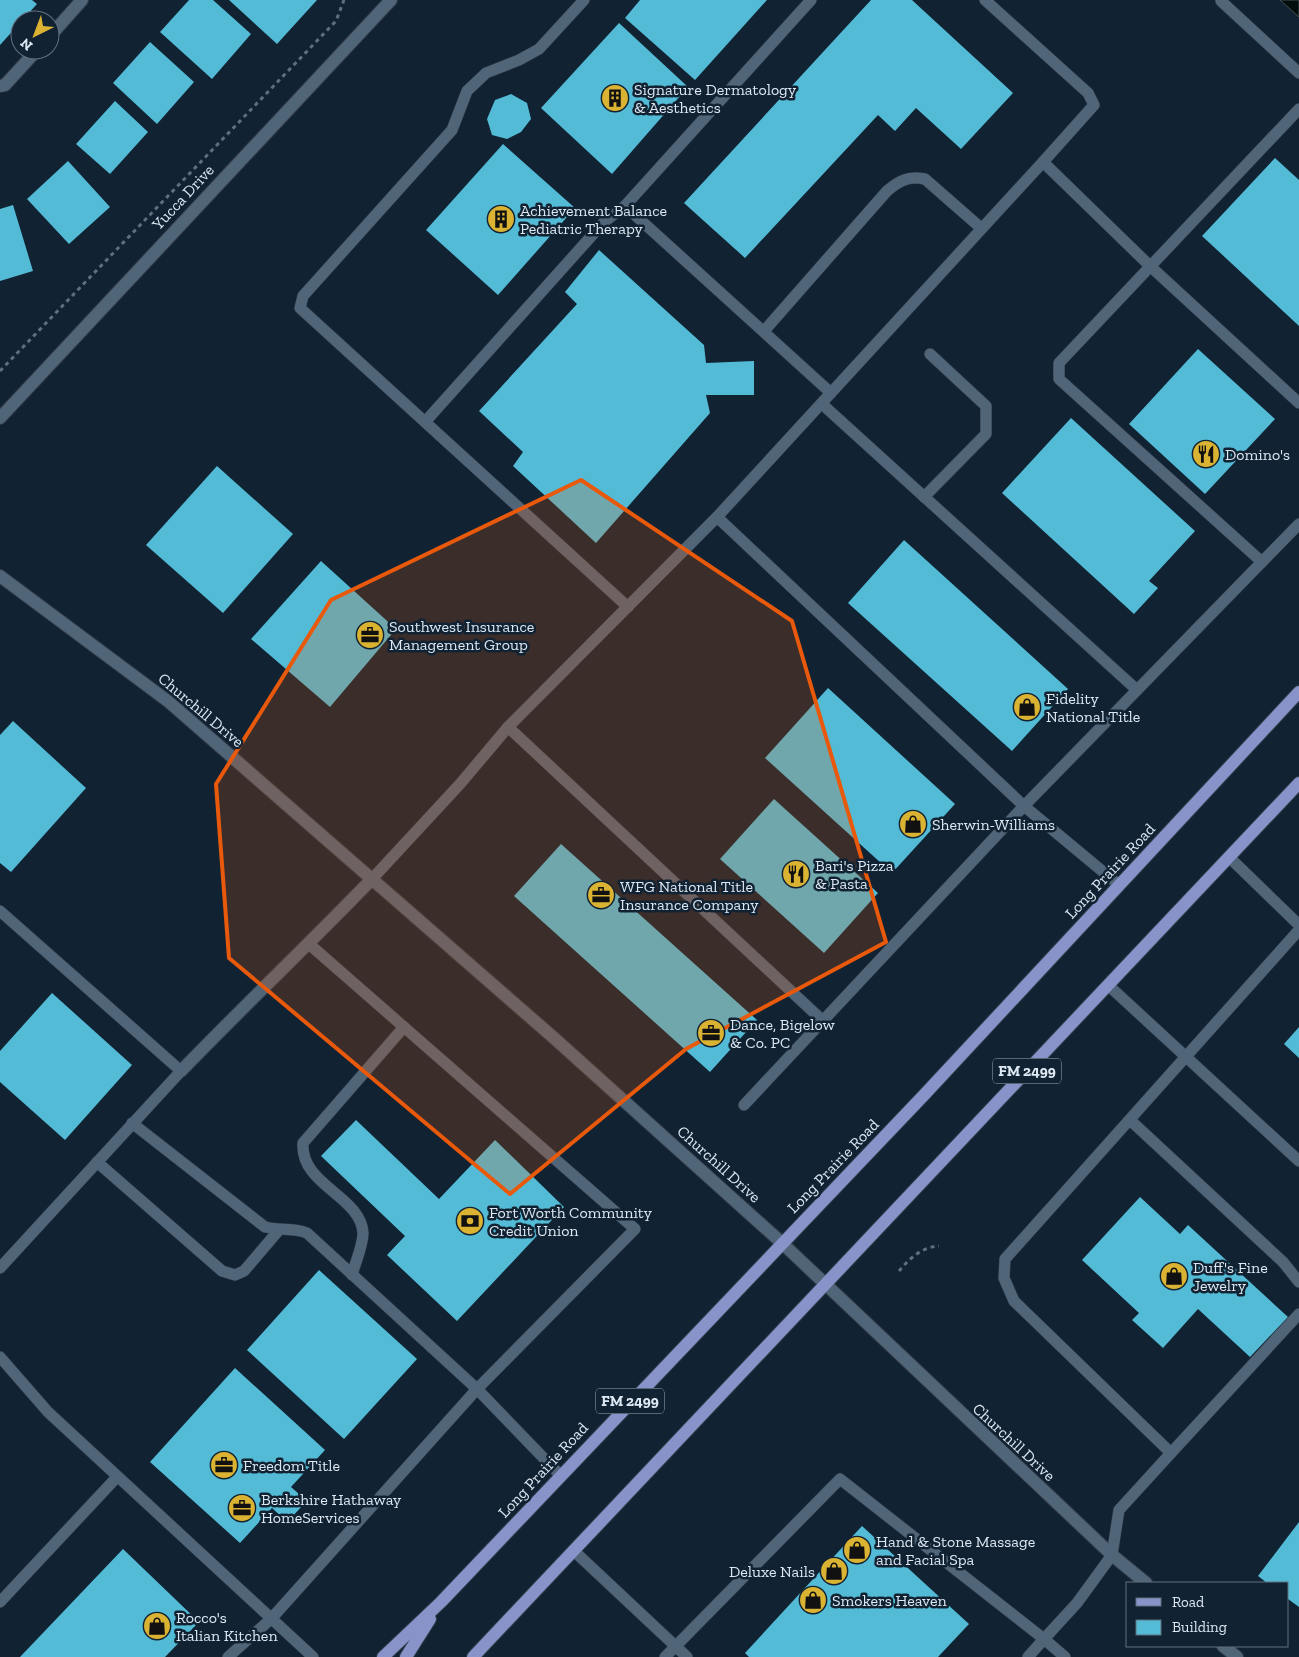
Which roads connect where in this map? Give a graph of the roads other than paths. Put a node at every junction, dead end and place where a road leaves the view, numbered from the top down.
1 (82, 0) edge
2 (584, 0) edge
3 (811, 0) edge
4 (985, 0) edge
5 (1221, 1) dead end
6 (385, 2) edge
7 (60, 25) edge
8 (28, 60) edge
9 (1299, 73) edge
10 (0, 86) edge
11 (1299, 109) edge
12 (1043, 162) junction
13 (624, 207) junction
14 (981, 228) junction
15 (1150, 266) junction
16 (764, 332) junction
17 (930, 354) dead end
18 (831, 393) junction
19 (1299, 403) edge
20 (822, 404) junction
21 (0, 418) edge
22 (425, 422) junction
23 (924, 497) junction
24 (717, 517) junction
25 (1299, 524) edge
26 (1262, 562) junction
27 (0, 576) edge
28 (628, 607) junction
29 (1137, 690) junction
30 (1299, 692) edge
31 (508, 727) junction
32 (1299, 783) edge
33 (1024, 806) junction
34 (1230, 858) junction
35 (372, 879) junction
36 (1119, 885) junction
37 (0, 911) edge
38 (1299, 925) edge
39 (1299, 930) edge
40 (309, 944) junction
41 (1108, 986) junction
42 (823, 1021) junction
43 (404, 1027) junction
44 (1186, 1058) junction
45 (181, 1071) junction
46 (744, 1105) dead end
47 (1130, 1120) junction
48 (132, 1123) junction
49 (1299, 1161) edge
50 (96, 1162) junction
51 (279, 1230) junction
52 (782, 1243) junction
53 (0, 1268) edge
54 (352, 1275) junction
55 (1299, 1282) edge
56 (826, 1286) junction
57 (1299, 1314) edge
58 (0, 1357) edge
59 (476, 1389) junction
60 (1171, 1453) junction
61 (560, 1475) junction
62 (117, 1478) junction
63 (574, 1551) junction
64 (1112, 1555) junction
65 (1145, 1582) edge
66 (0, 1602) edge
67 (441, 1602) junction
68 (272, 1619) junction
69 (1044, 1640) junction
70 (676, 1646) junction
71 (1224, 1647) edge
72 (228, 1657) edge
73 (313, 1657) edge
74 (383, 1657) edge
75 (406, 1657) edge
76 (473, 1657) edge
77 (666, 1657) edge
78 (687, 1657) edge
79 (1028, 1657) edge
80 (1065, 1657) edge
81 (1237, 1657) edge

1 - 7 street
2 - 22 lane
3 - 13 lane
4 - 12 lane
5 - 9 lane
6 - 21 street, Yucca Drive
8 - 10 street
11 - 15 lane
12 - 14 lane
12 - 15 lane
13 - 16 lane
13 - 22 lane
14 - 16 lane
14 - 18 lane
15 - 19 lane
15 - 26 lane
16 - 18 lane
17 - 23 lane
18 - 20 lane
20 - 23 lane
20 - 24 lane
22 - 28 lane
23 - 29 lane
24 - 28 lane
24 - 33 lane
25 - 26 lane
26 - 29 lane
27 - 35 street, Churchill Drive
28 - 31 lane
29 - 33 lane
30 - 36 main road, Long Prairie Road / FM 2499
31 - 35 lane
31 - 42 lane
32 - 34 main road, FM 2499
33 - 36 lane
33 - 42 lane
34 - 38 lane
34 - 41 main road, FM 2499
35 - 40 street
35 - 52 street, Churchill Drive
36 - 52 main road, Long Prairie Road / FM 2499
37 - 45 lane
39 - 44 lane
40 - 43 lane
40 - 45 street
41 - 44 lane
41 - 56 main road, FM 2499
42 - 46 lane
43 - 54 lane
43 - 59 lane
44 - 47 lane
44 - 49 lane
45 - 48 lane
47 - 55 lane
47 - 60 lane
48 - 50 lane
48 - 51 lane
50 - 51 lane
50 - 53 lane
51 - 54 lane
52 - 56 street, Churchill Drive
52 - 61 main road, Long Prairie Road / FM 2499
54 - 59 lane
56 - 63 main road, FM 2499
56 - 64 street, Churchill Drive
57 - 60 lane
58 - 62 lane
59 - 61 lane
59 - 68 lane
60 - 64 lane
61 - 67 main road, Long Prairie Road / FM 2499
62 - 66 lane
62 - 68 lane
63 - 70 lane
63 - 76 main road, FM 2499
64 - 65 street, Churchill Drive
64 - 69 lane
67 - 74 main road, Long Prairie Road / FM 2499
67 - 75 main road
68 - 72 lane
68 - 73 lane
69 - 70 lane
69 - 79 lane
69 - 80 lane
70 - 77 lane
70 - 78 lane
71 - 81 street

